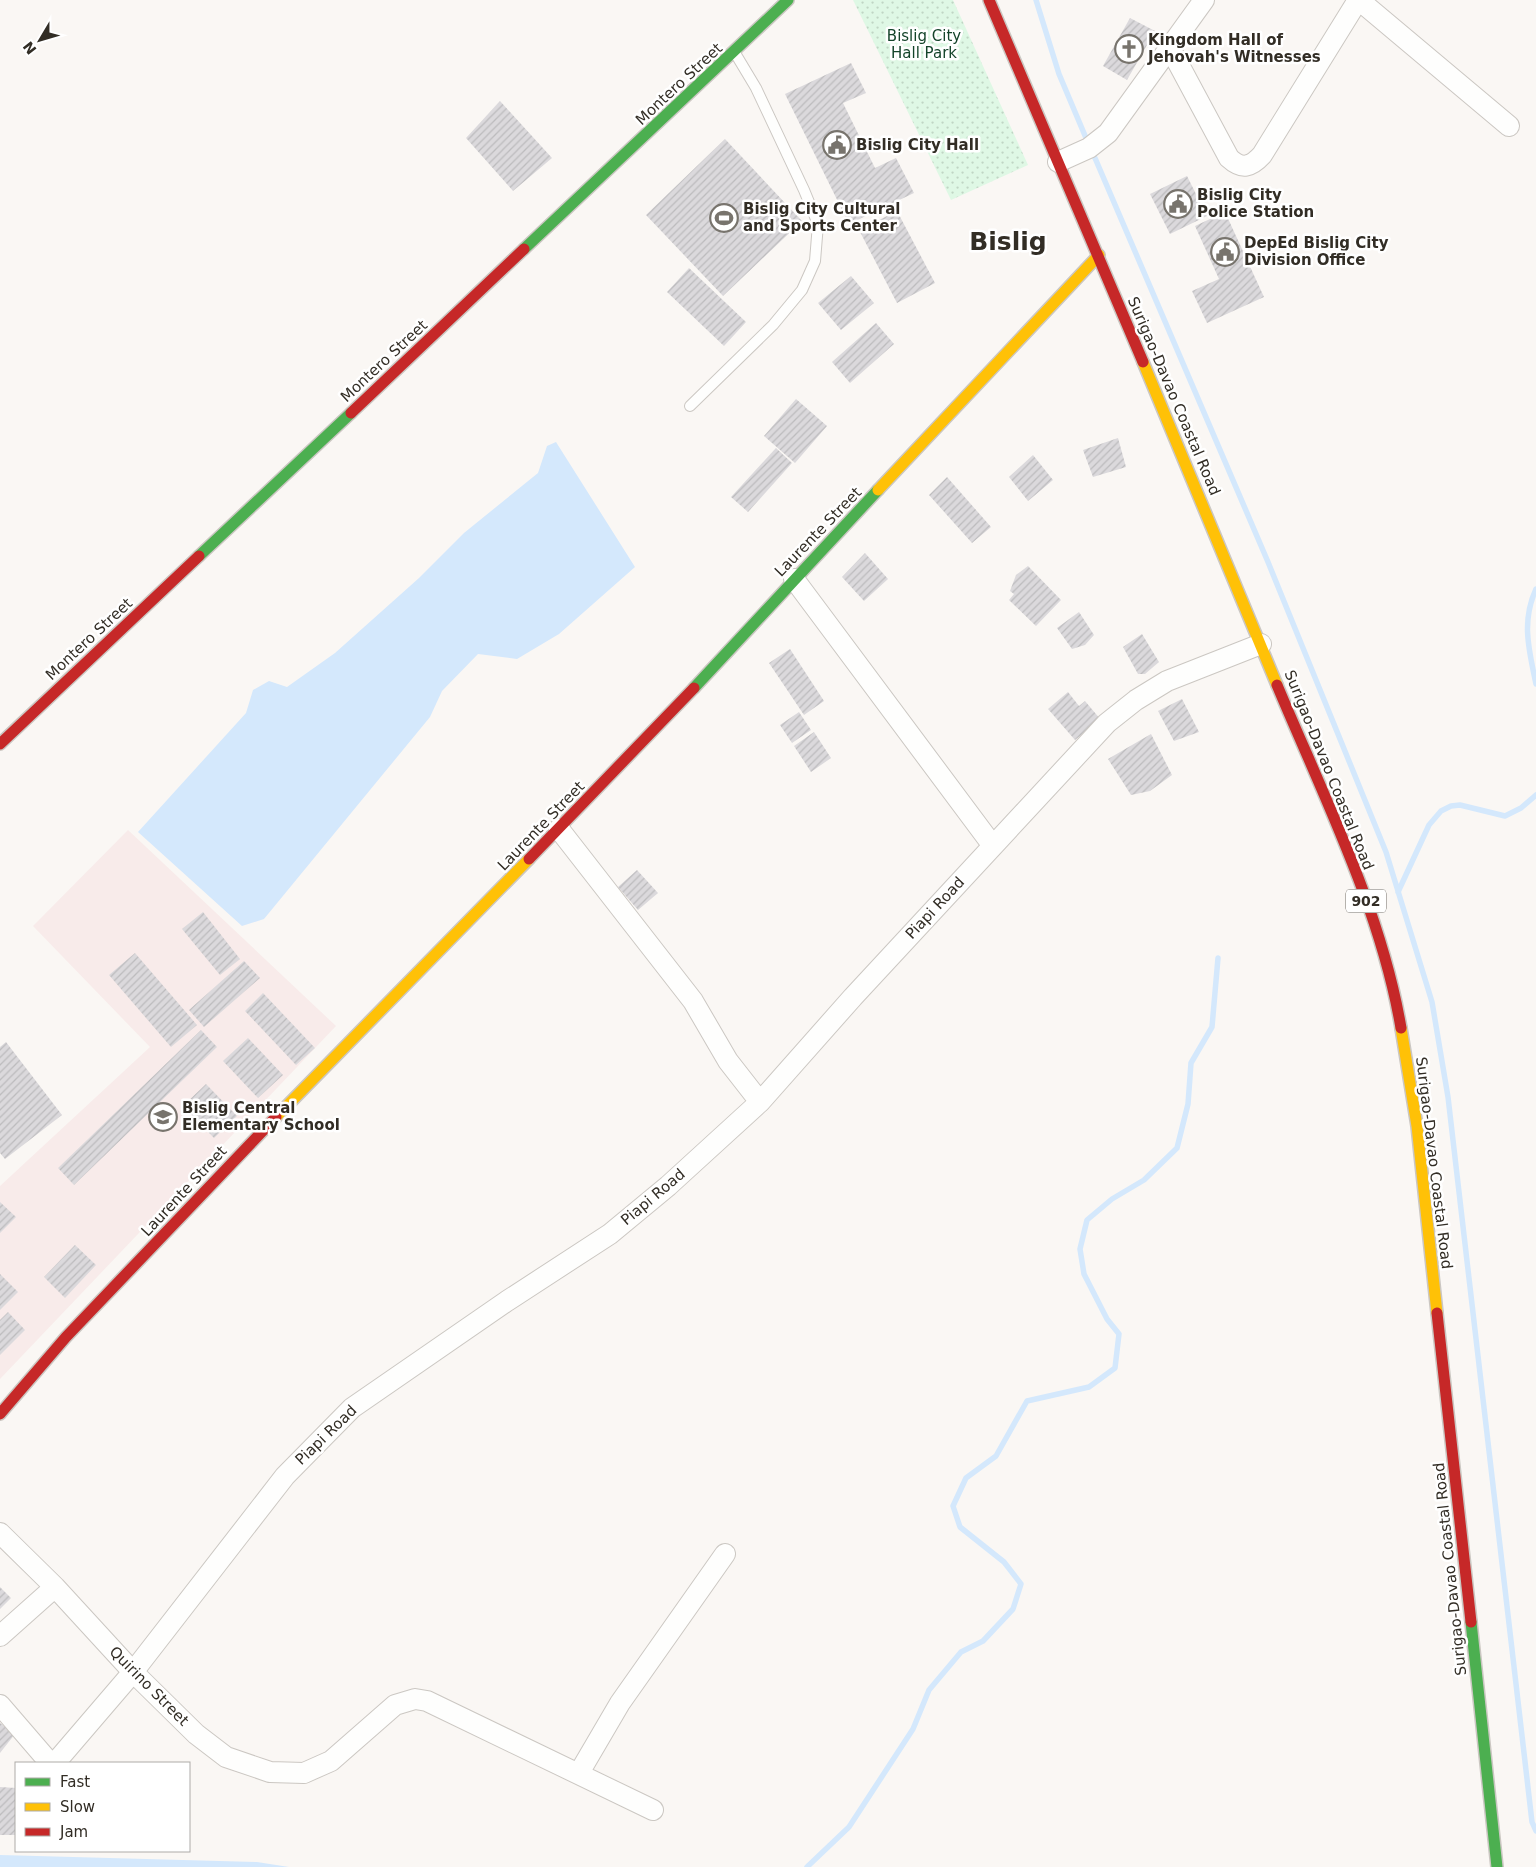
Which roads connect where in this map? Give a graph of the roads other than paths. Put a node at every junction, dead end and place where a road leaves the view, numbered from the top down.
1 (788, 0) edge
2 (989, 0) edge
3 (1204, 0) edge
4 (1358, 0) edge
5 (1170, 48) junction
6 (735, 52) junction
7 (1509, 126) dead end
8 (1058, 162) junction
9 (1099, 255) junction
10 (690, 406) dead end
11 (794, 579) junction
12 (1261, 644) junction
13 (0, 744) edge
14 (559, 829) junction
15 (993, 846) junction
16 (760, 1102) junction
17 (0, 1414) edge
18 (0, 1532) edge
19 (725, 1554) dead end
20 (55, 1587) junction
21 (0, 1636) edge
22 (133, 1672) junction
23 (0, 1706) edge
24 (49, 1762) edge
25 (56, 1762) edge
26 (579, 1773) junction
27 (652, 1810) dead end
28 (1497, 1867) edge

1 - 6 main road, Montero Street
2 - 8 main road, Surigao-Davao Coastal Road / 902
3 - 5 street
4 - 5 street
4 - 7 street
5 - 8 street
6 - 10 lane
6 - 13 main road, Montero Street
8 - 9 main road, Surigao-Davao Coastal Road / 902
9 - 11 main road, Laurente Street
9 - 12 main road, Surigao-Davao Coastal Road / 902
11 - 14 main road, Laurente Street
11 - 15 street
12 - 15 street, Piapi Road
12 - 28 main road, Surigao-Davao Coastal Road / 902
14 - 16 street
14 - 17 main road, Laurente Street
15 - 16 street, Piapi Road
16 - 22 street, Piapi Road
18 - 20 street, Quirino Street
19 - 26 street
20 - 21 street
20 - 22 street, Quirino Street
22 - 25 street, Piapi Road
22 - 26 street, Quirino Street
23 - 24 street
26 - 27 street, Quirino Street

